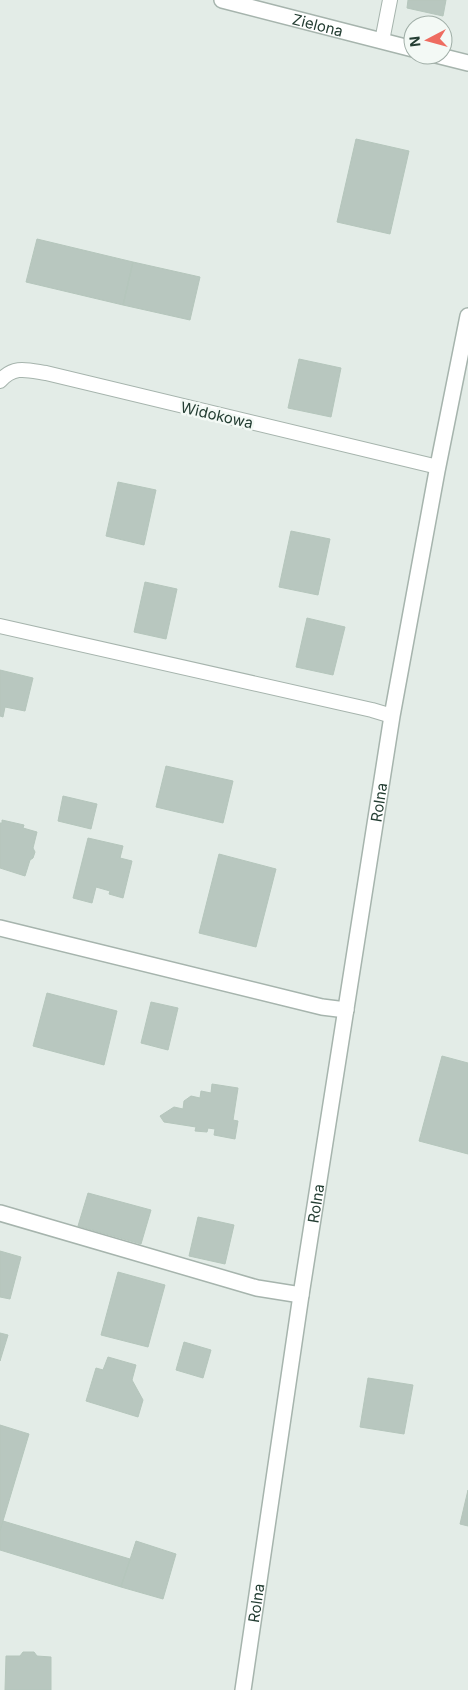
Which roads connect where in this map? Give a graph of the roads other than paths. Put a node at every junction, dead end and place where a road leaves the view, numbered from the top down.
1 (222, 0) edge
2 (390, 0) edge
3 (382, 41) junction
4 (403, 46) edge
5 (453, 59) edge
6 (468, 63) edge
7 (468, 316) edge
8 (0, 381) edge
9 (438, 468) junction
10 (0, 626) edge
11 (392, 716) junction
12 (0, 928) edge
13 (346, 1010) junction
14 (0, 1213) edge
15 (301, 1294) junction
16 (243, 1690) edge

1 - 3 street, Zielona
2 - 3 lane
3 - 4 street, Zielona
5 - 6 street
7 - 9 street, Rolna
8 - 9 lane, Widokowa
9 - 11 street, Rolna
10 - 11 lane
11 - 13 street, Rolna
12 - 13 street
13 - 15 street, Rolna
14 - 15 street
15 - 16 street, Rolna

